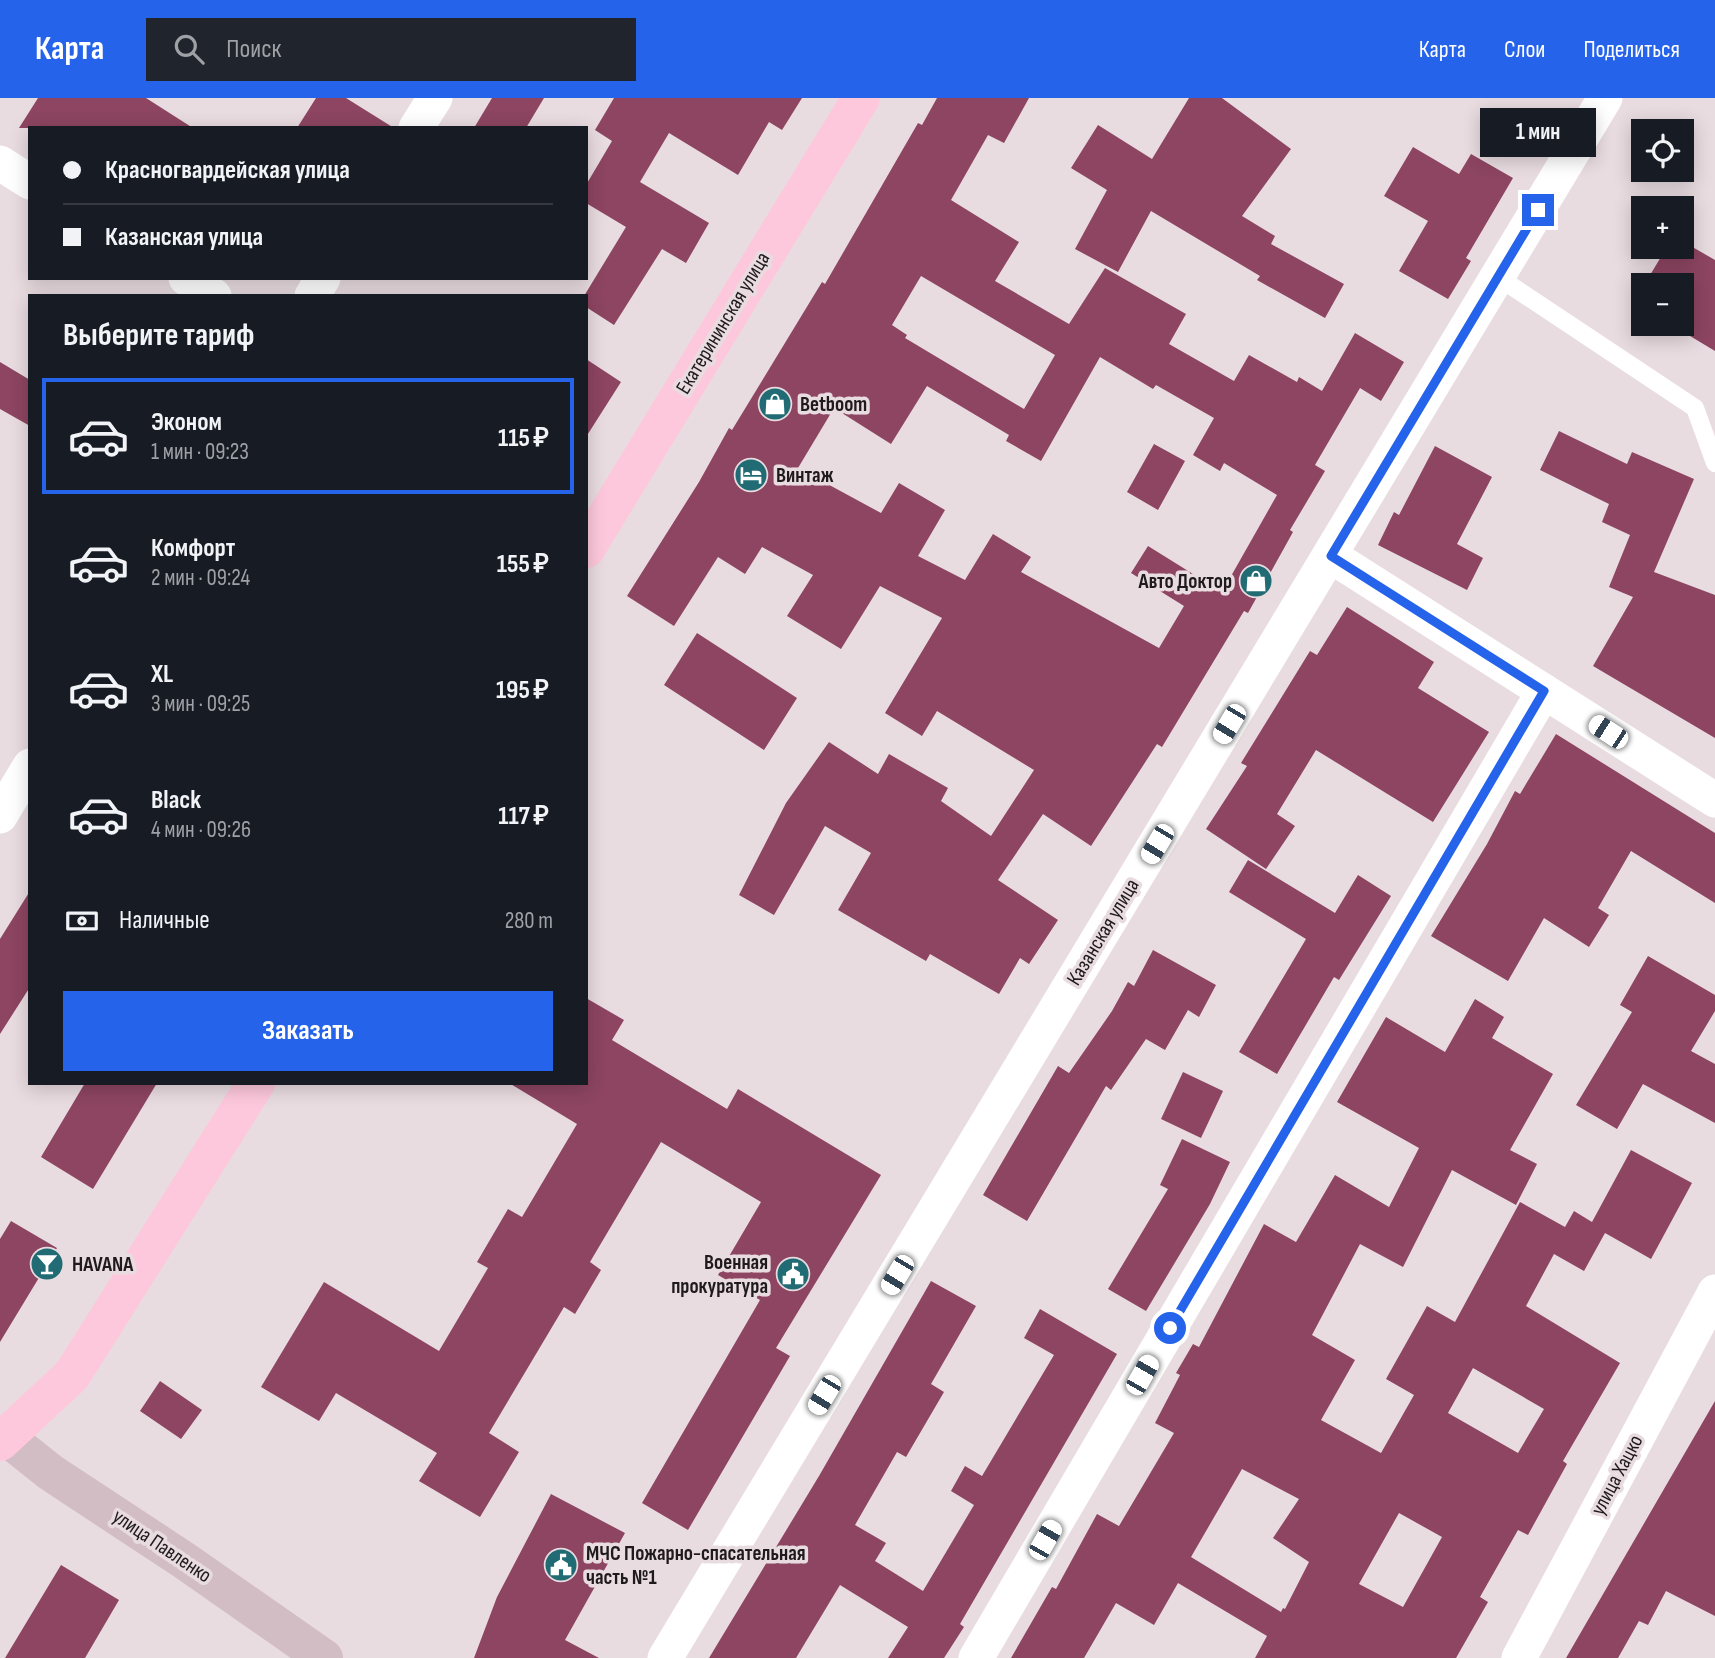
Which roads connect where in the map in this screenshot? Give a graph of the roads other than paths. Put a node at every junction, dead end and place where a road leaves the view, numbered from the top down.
1 (435, 98) edge
2 (861, 98) edge
3 (1605, 98) edge
4 (417, 126) edge
5 (0, 163) edge
6 (28, 181) edge
7 (1497, 277) junction
8 (189, 280) edge
9 (211, 294) edge
10 (1715, 463) edge
11 (589, 537) edge
12 (1331, 556) junction
13 (1544, 691) junction
14 (28, 769) edge
15 (1715, 800) edge
16 (0, 816) edge
17 (255, 1085) edge
18 (1715, 1292) edge
19 (2, 1437) edge
20 (324, 1658) edge
21 (665, 1658) edge
22 (976, 1658) edge
23 (1519, 1658) edge

1 - 4 street
2 - 11 main road, Екатерининская улица
3 - 7 street, Казанская улица
5 - 6 street
7 - 10 lane
7 - 12 street, Казанская улица
8 - 9 street
12 - 13 street
12 - 21 street, Казанская улица
13 - 15 street
13 - 22 street
14 - 16 street
17 - 19 main road
18 - 23 street, улица Хацко
19 - 20 main road, улица Павленко

